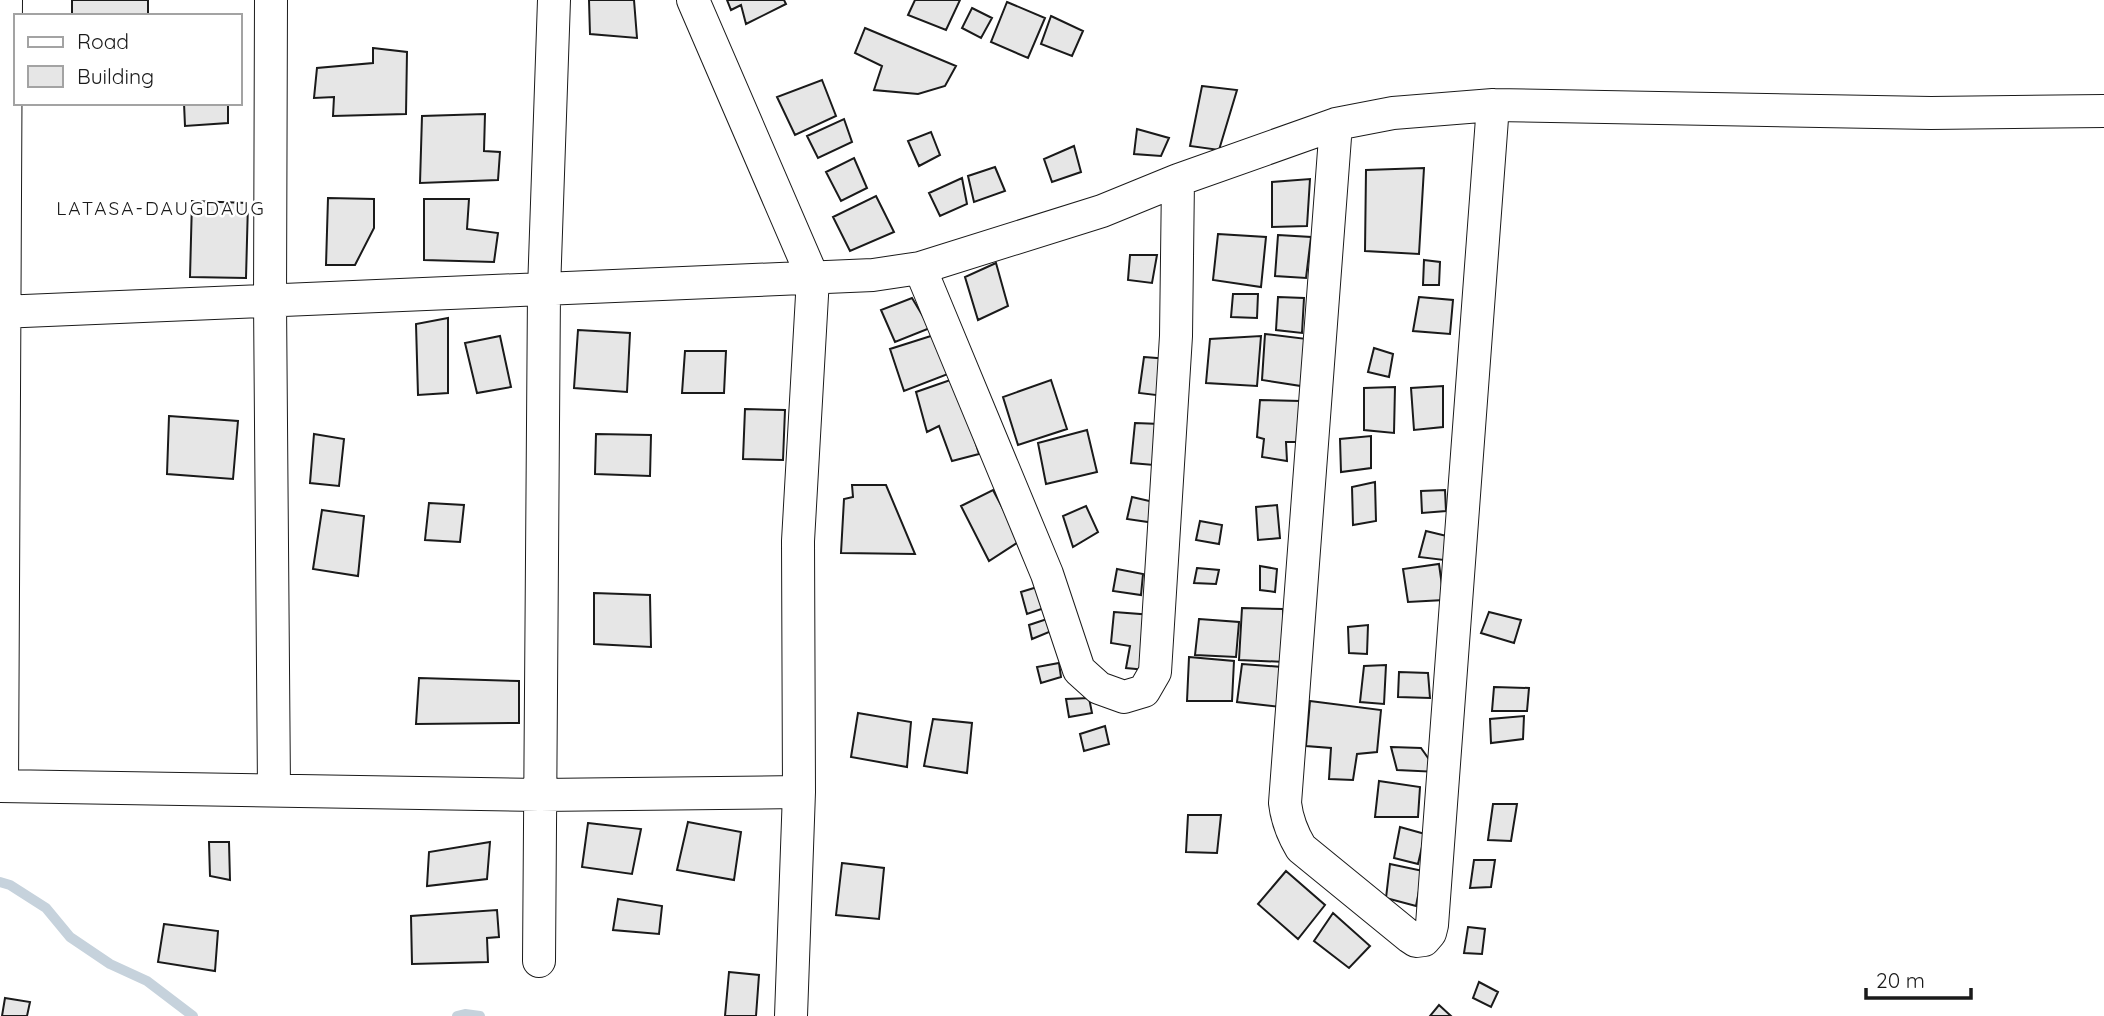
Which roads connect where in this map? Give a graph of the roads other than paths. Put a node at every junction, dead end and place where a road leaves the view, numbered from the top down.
1 (6, 0) edge
2 (271, 0) edge
3 (554, 0) edge
4 (693, 0) edge
5 (1493, 105) junction
6 (2104, 111) edge
7 (1336, 124) junction
8 (1178, 180) junction
9 (920, 268) junction
10 (813, 278) junction
11 (544, 290) junction
12 (270, 301) junction
13 (2, 312) edge
14 (1, 786) edge
15 (274, 790) junction
16 (799, 792) junction
17 (540, 795) junction
18 (538, 961) dead end
19 (791, 1016) edge

1 - 13 street
2 - 12 street
3 - 11 street
4 - 10 street
5 - 6 street
5 - 7 street
5 - 7 street
7 - 8 street
8 - 9 street
8 - 9 street
9 - 10 street
10 - 11 street
10 - 16 street
11 - 12 street
11 - 17 street
12 - 13 street
12 - 15 street
13 - 14 street
14 - 15 street
15 - 17 street
16 - 17 street
16 - 19 street
17 - 18 street

